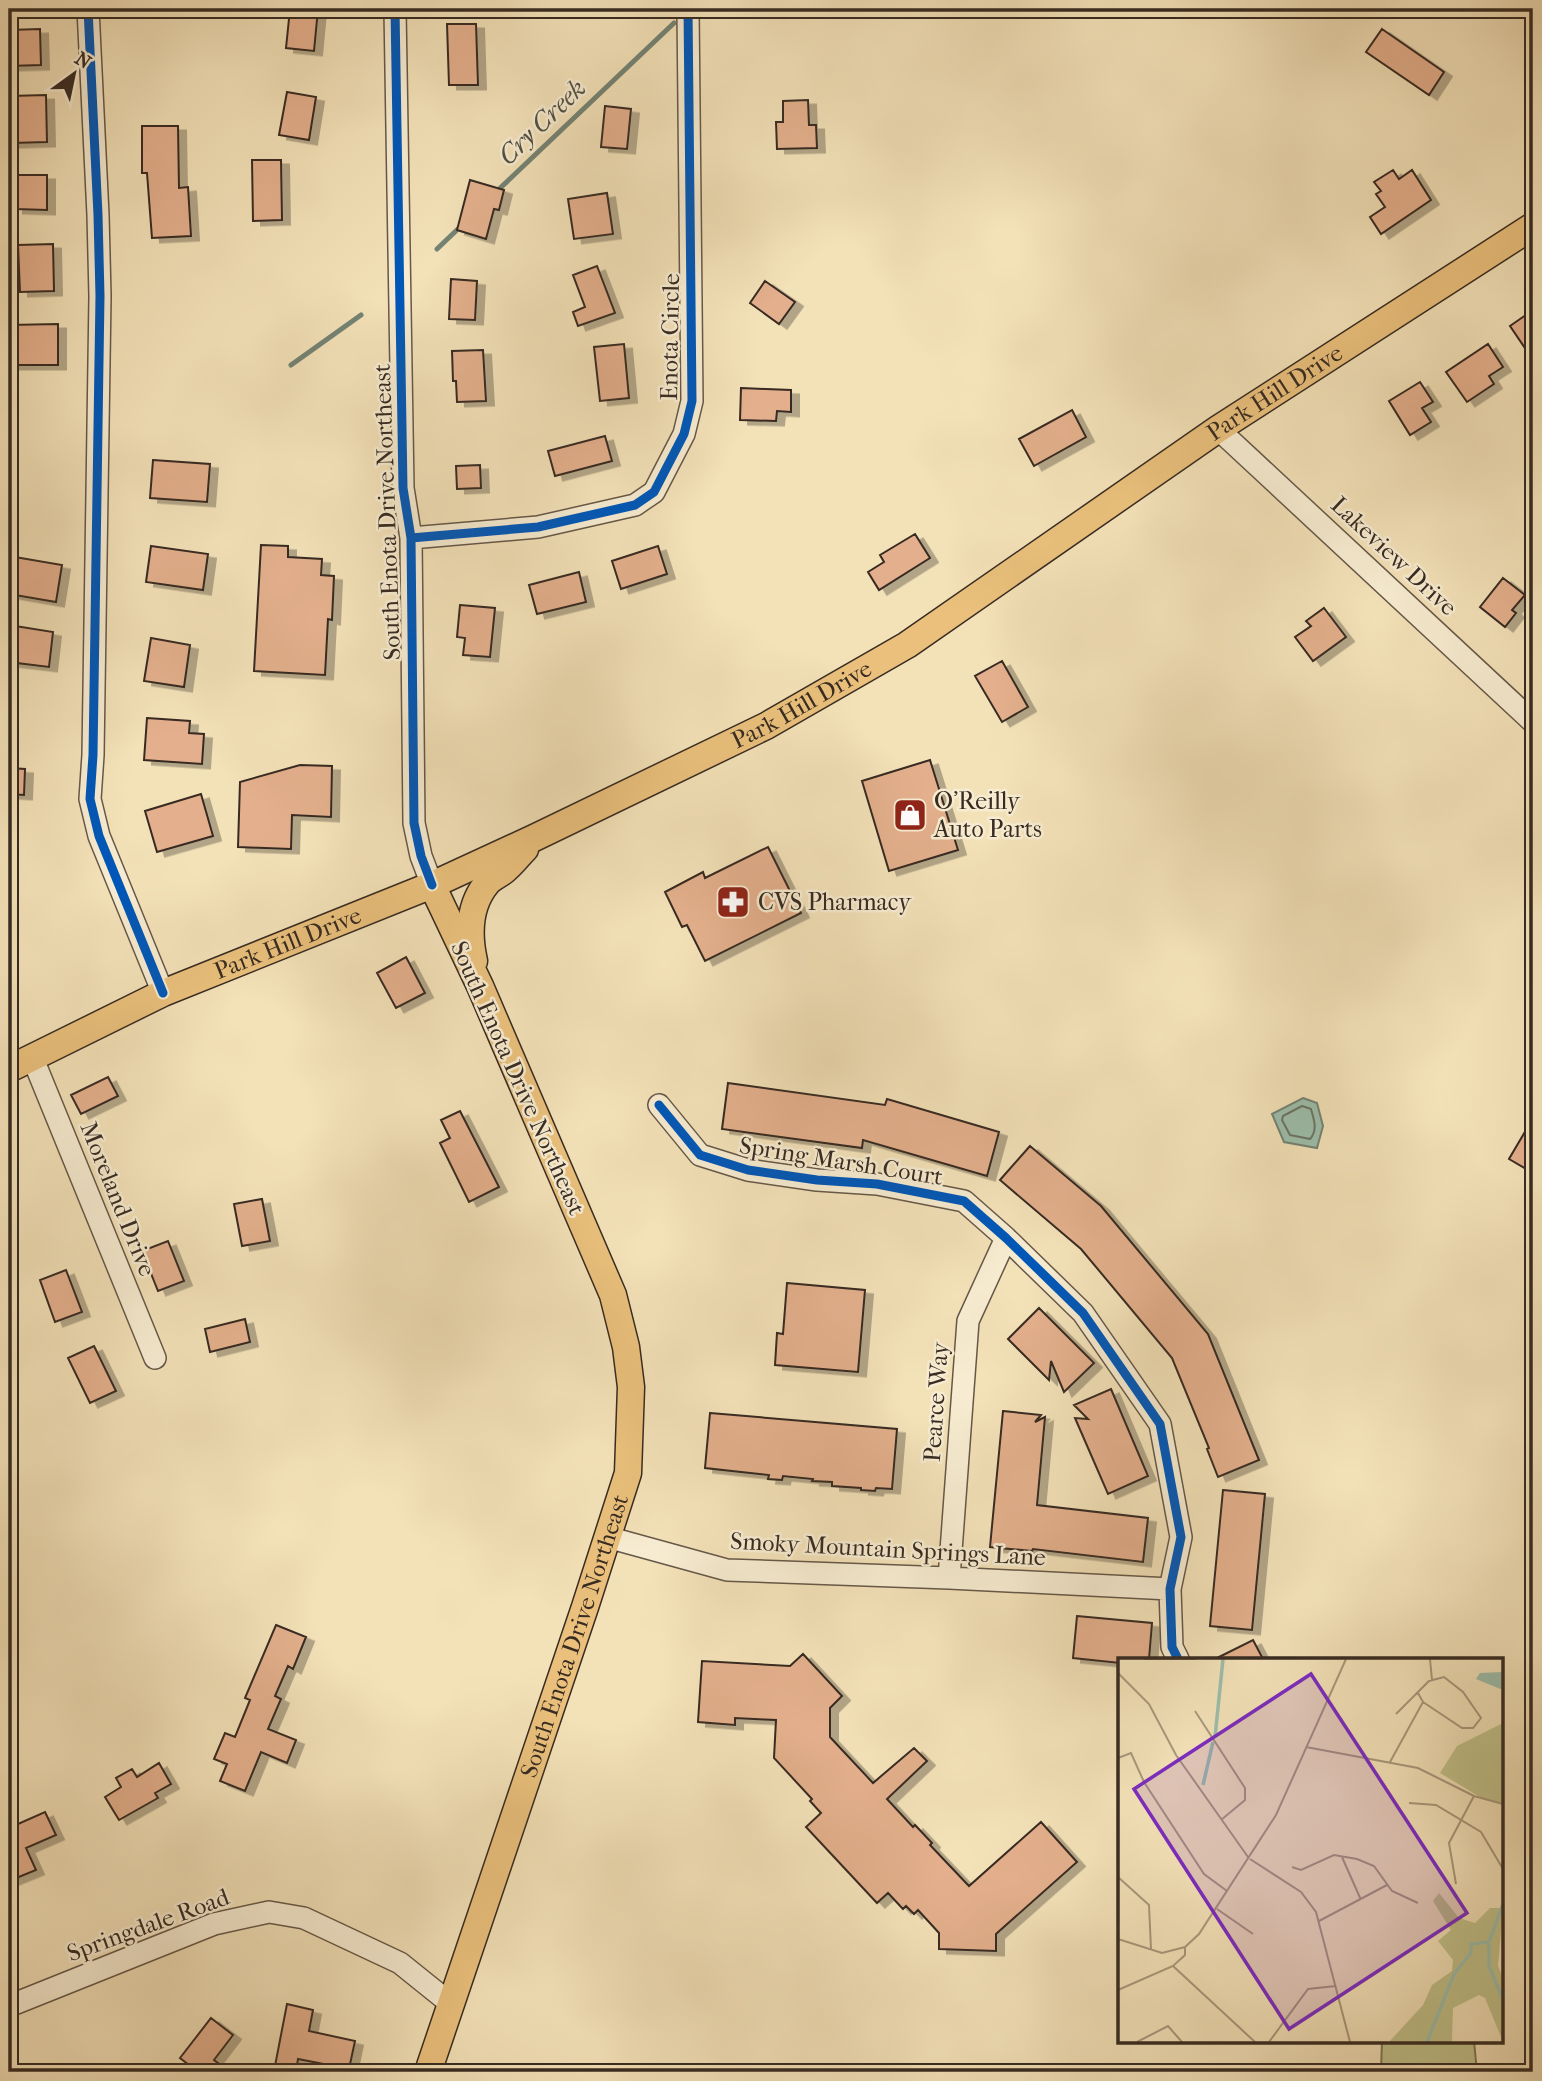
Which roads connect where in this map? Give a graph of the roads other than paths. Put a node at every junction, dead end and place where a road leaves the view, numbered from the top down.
1 (88, 9) edge
2 (395, 9) edge
3 (688, 9) edge
4 (1533, 226) edge
5 (1218, 429) junction
6 (411, 538) junction
7 (1533, 722) edge
8 (534, 838) junction
9 (432, 884) junction
10 (480, 986) junction
11 (163, 993) junction
12 (21, 1064) edge
13 (659, 1105) dead end
14 (1006, 1238) junction
15 (155, 1359) dead end
16 (607, 1537) junction
17 (948, 1578) junction
18 (1170, 1589) junction
19 (1178, 1658) edge
20 (451, 2004) junction
21 (9, 2006) edge
22 (428, 2072) edge

1 - 11 street
2 - 6 street, South Enota Drive Northeast
3 - 6 street, Enota Circle
4 - 5 main road, Park Hill Drive
5 - 7 street, Lakeview Drive
5 - 8 main road, Park Hill Drive
6 - 9 street, South Enota Drive Northeast
8 - 9 main road, Park Hill Drive
8 - 10 main road
9 - 10 main road, South Enota Drive Northeast
9 - 11 main road, Park Hill Drive
10 - 16 main road, South Enota Drive Northeast
11 - 12 main road, Park Hill Drive
12 - 15 street, Moreland Drive
13 - 14 street, Spring Marsh Court
14 - 17 street, Pearce Way
14 - 18 street, Spring Marsh Court
16 - 17 street, Smoky Mountain Springs Lane
16 - 20 main road, South Enota Drive Northeast
17 - 18 street, Smoky Mountain Springs Lane
18 - 19 street, Spring Marsh Court
20 - 21 street, Springdale Road
20 - 22 main road, South Enota Drive Northeast

